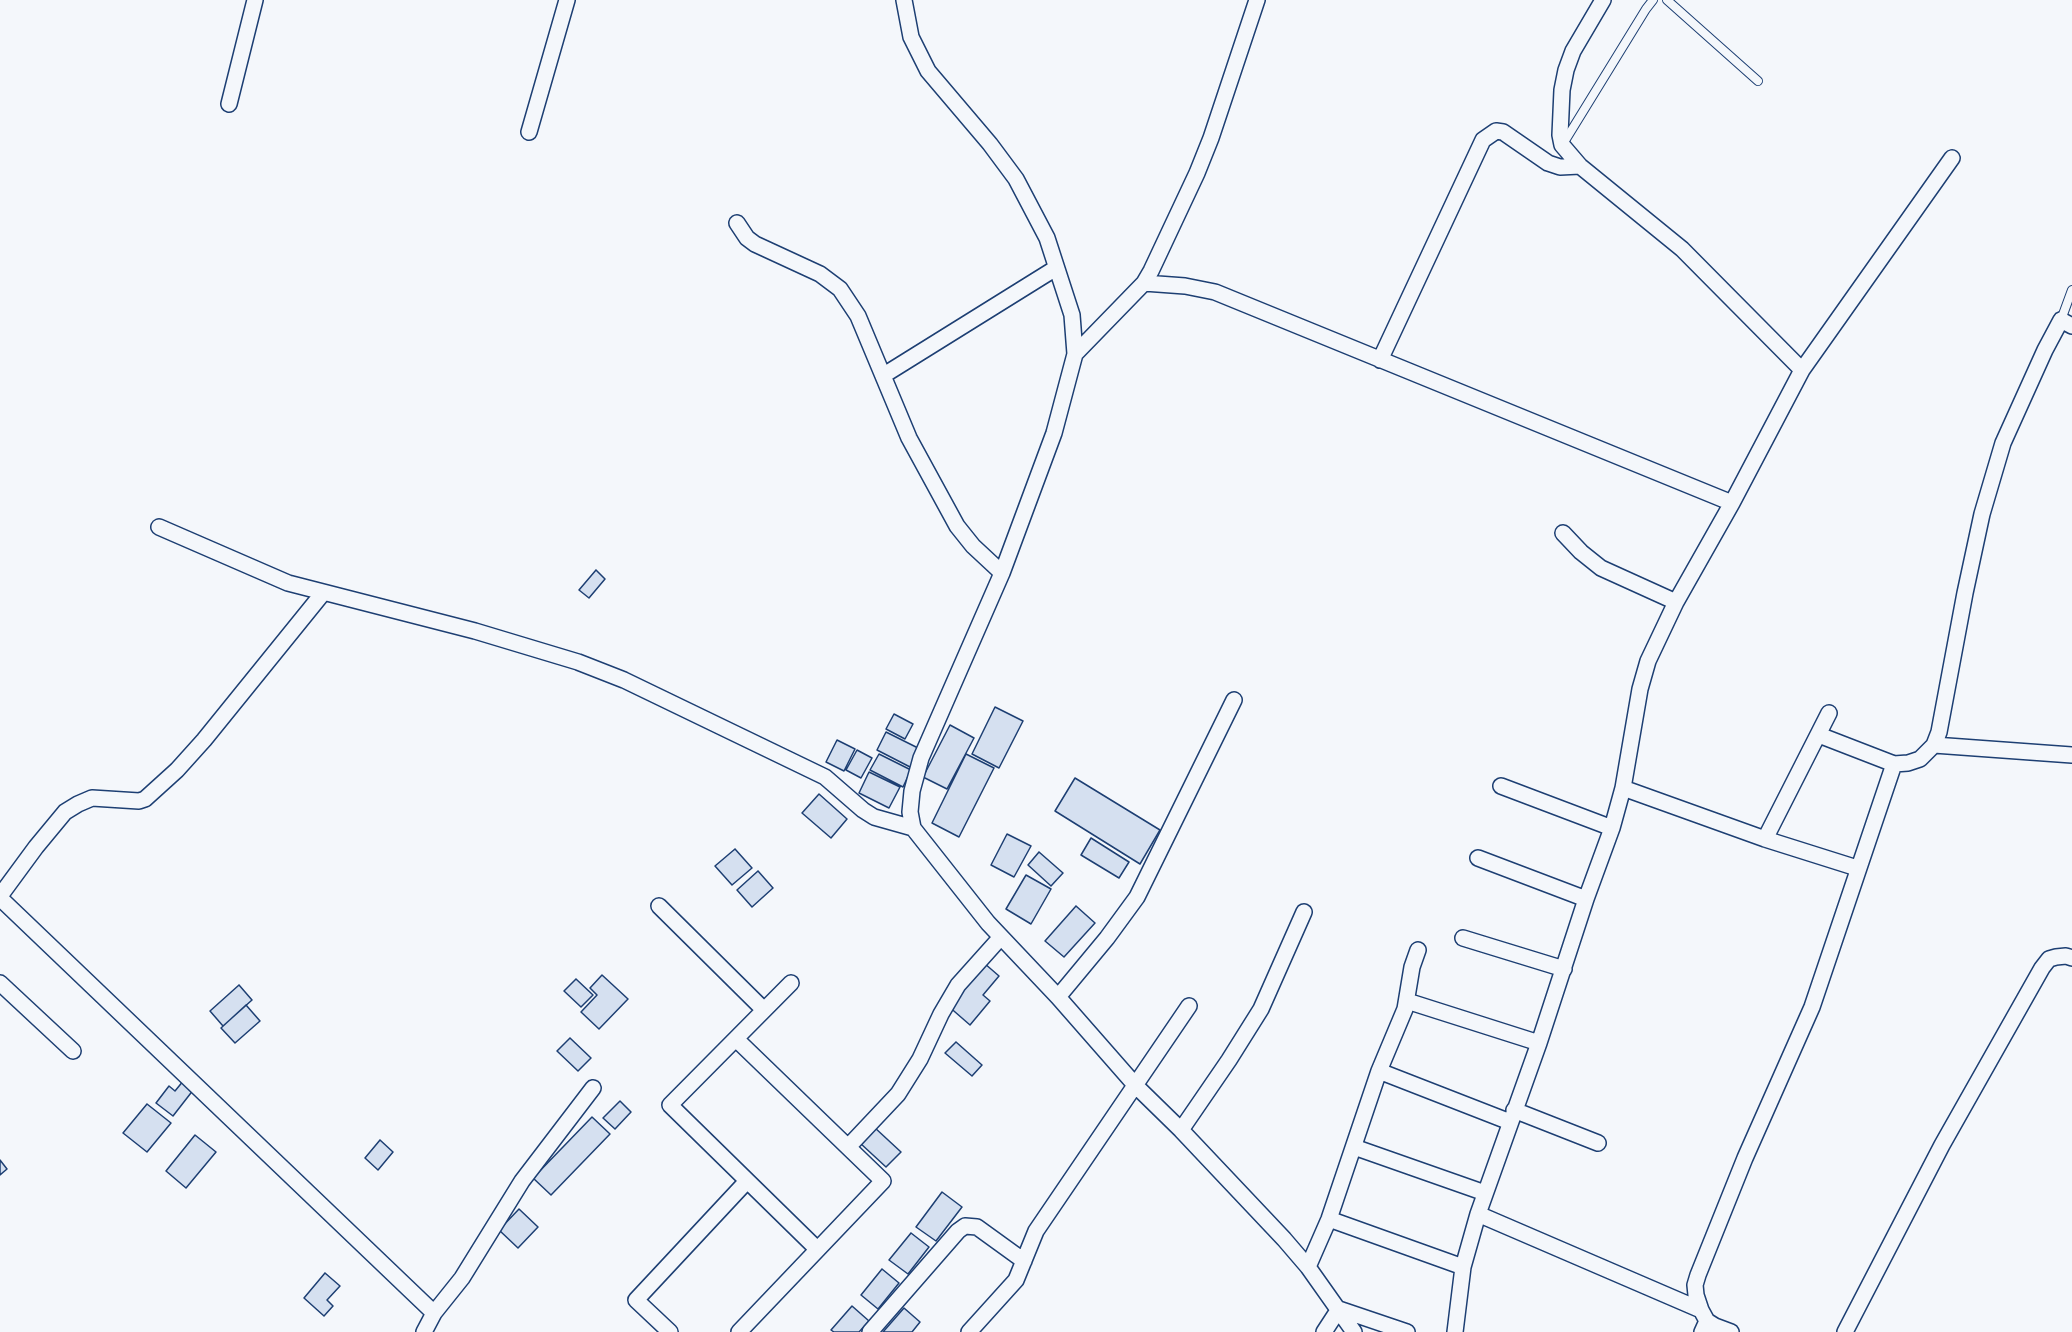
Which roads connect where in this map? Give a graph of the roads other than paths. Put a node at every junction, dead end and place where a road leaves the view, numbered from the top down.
1 (255, 0) edge
2 (567, 0) edge
3 (904, 0) edge
4 (1257, 0) edge
5 (1603, 0) edge
6 (1653, 0) edge
7 (1667, 0) edge
8 (1758, 81) dead end
9 (229, 104) dead end
10 (529, 132) dead end
11 (1562, 145) junction
12 (1952, 158) dead end
13 (1580, 166) junction
14 (737, 223) dead end
15 (1056, 268) junction
16 (1144, 283) junction
17 (2072, 290) edge
18 (2066, 323) edge
19 (1075, 354) junction
20 (1380, 360) junction
21 (1802, 370) junction
22 (884, 375) junction
23 (1732, 503) junction
24 (159, 527) dead end
25 (1563, 533) dead end
26 (1002, 573) junction
27 (322, 593) junction
28 (1676, 602) junction
29 (1234, 700) dead end
30 (1828, 713) dead end
31 (1819, 735) junction
32 (1934, 745) junction
33 (2072, 755) edge
34 (1894, 764) junction
35 (1501, 786) dead end
36 (1623, 788) junction
37 (913, 828) junction
38 (1612, 828) junction
39 (1765, 840) junction
40 (1478, 858) dead end
41 (1857, 868) junction
42 (0, 897) edge
43 (1586, 899) junction
44 (659, 906) dead end
45 (1304, 912) dead end
46 (1001, 936) junction
47 (1463, 938) dead end
48 (1418, 950) dead end
49 (2072, 958) edge
50 (1564, 969) junction
51 (0, 983) edge
52 (791, 983) dead end
53 (1058, 997) junction
54 (1407, 1001) junction
55 (1189, 1006) dead end
56 (764, 1010) junction
57 (736, 1039) junction
58 (1539, 1043) junction
59 (73, 1051) dead end
60 (1379, 1071) junction
61 (1136, 1086) junction
62 (593, 1088) dead end
63 (1512, 1116) junction
64 (1181, 1130) junction
65 (1598, 1143) dead end
66 (848, 1147) junction
67 (1354, 1147) junction
68 (747, 1182) junction
69 (1485, 1193) junction
70 (1478, 1214) junction
71 (1329, 1219) junction
72 (818, 1249) junction
73 (1024, 1261) junction
74 (1308, 1267) junction
75 (1463, 1268) junction
76 (1339, 1309) junction
77 (434, 1314) junction
78 (1703, 1321) edge
79 (424, 1332) edge
80 (670, 1332) edge
81 (739, 1332) edge
82 (870, 1332) edge
83 (969, 1332) edge
84 (1324, 1332) edge
85 (1354, 1332) edge
86 (1407, 1332) edge
87 (1455, 1332) edge
88 (1731, 1332) edge
89 (1845, 1332) edge

1 - 9 street
2 - 10 street
3 - 15 street
4 - 16 street
5 - 11 street
6 - 11 lane
7 - 8 lane
11 - 13 street
12 - 21 street
13 - 20 street
13 - 21 street
14 - 22 street
15 - 19 street
15 - 22 street
16 - 19 street
16 - 20 street
17 - 18 lane
18 - 32 street
19 - 26 street
20 - 23 street
21 - 23 street
22 - 26 street
23 - 28 street
24 - 27 street
25 - 28 street
26 - 37 street
27 - 37 street
27 - 42 street
28 - 36 street
29 - 53 street
30 - 31 street
31 - 34 street
31 - 39 street
32 - 33 street
32 - 34 street
34 - 41 street
35 - 38 street
36 - 38 street
36 - 39 street
37 - 46 street
38 - 43 street
39 - 41 street
40 - 43 street
41 - 78 street
42 - 77 street
43 - 50 street
44 - 56 street
45 - 64 street
46 - 53 street
46 - 66 street
47 - 50 street
48 - 54 street
49 - 89 street
50 - 58 street
51 - 59 street
52 - 56 street
53 - 61 street
54 - 58 street
54 - 60 street
55 - 61 street
56 - 57 street
57 - 66 street
57 - 68 street
58 - 63 street
60 - 63 street
60 - 67 street
61 - 64 street
61 - 73 street
62 - 77 street
63 - 65 street
63 - 69 street
64 - 74 street
66 - 72 street
67 - 69 street
67 - 71 street
68 - 72 street
68 - 80 street
69 - 70 street
70 - 75 street
70 - 78 street
71 - 74 street
71 - 75 street
72 - 81 street
73 - 82 street
73 - 83 street
74 - 76 street
75 - 87 street
76 - 84 street
76 - 85 street
76 - 86 street
77 - 79 street
78 - 88 street

